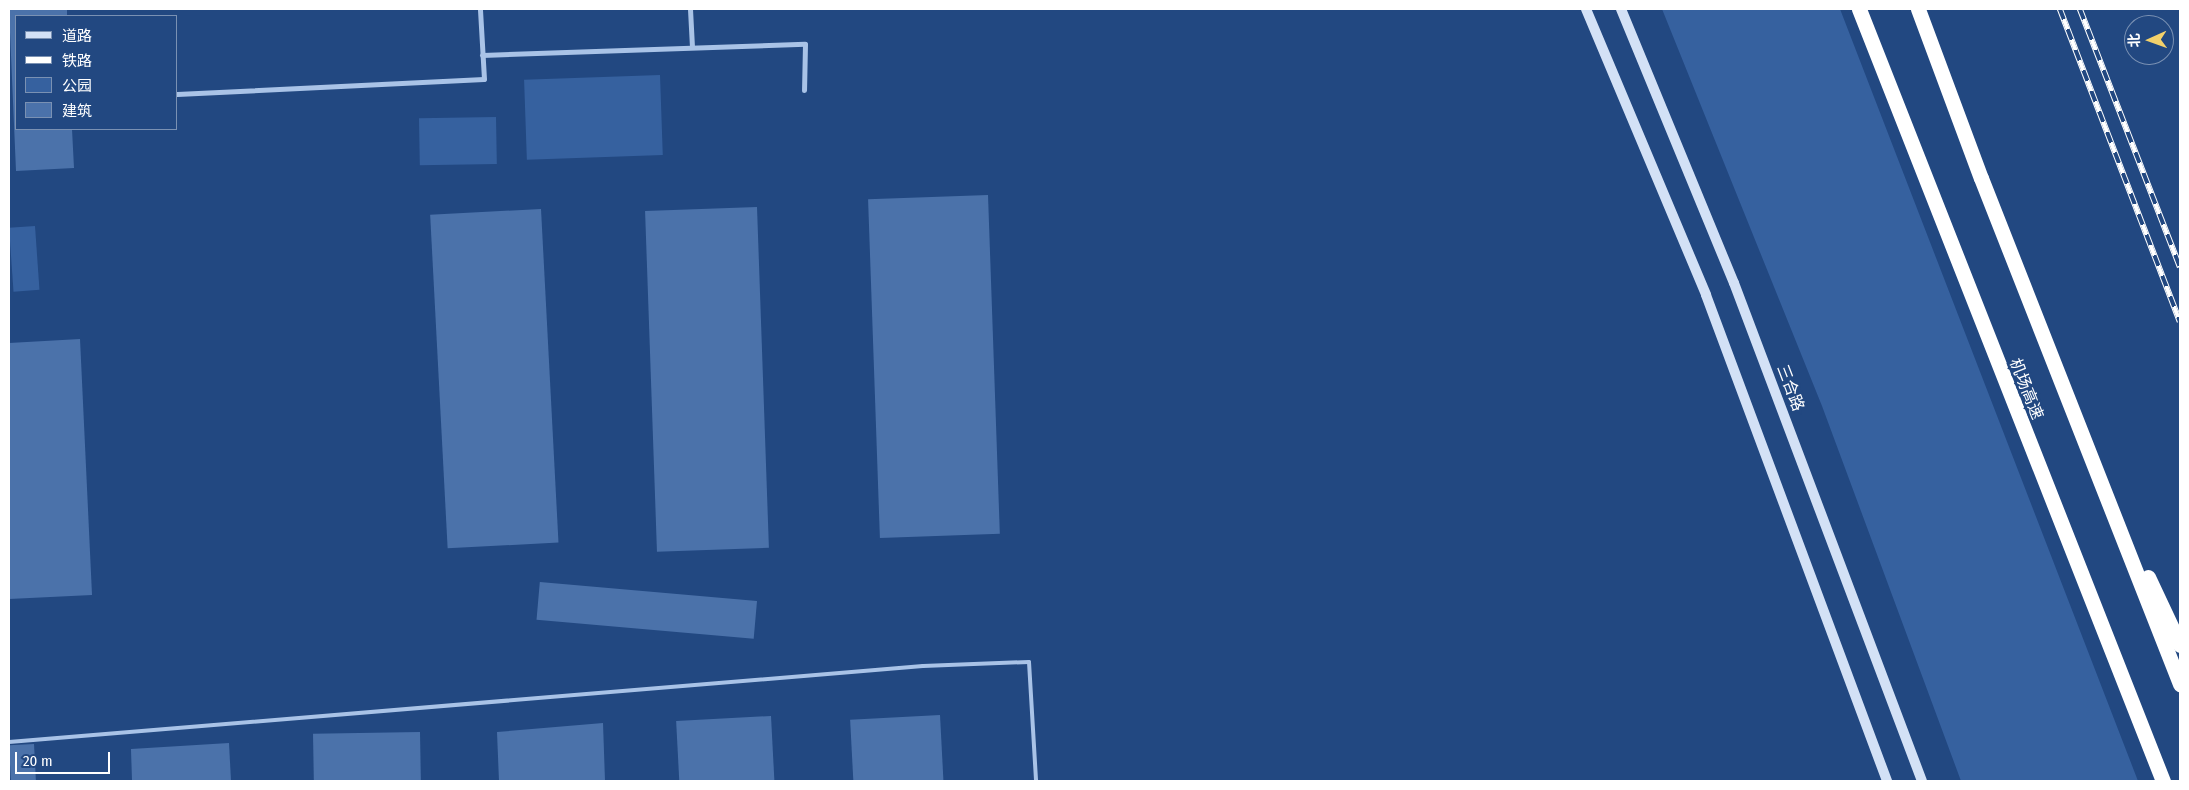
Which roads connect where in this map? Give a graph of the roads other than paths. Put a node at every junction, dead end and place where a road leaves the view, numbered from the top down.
1 (480, 9) edge
2 (690, 9) edge
3 (1586, 9) edge
4 (1620, 9) edge
5 (1858, 9) edge
6 (1918, 9) edge
7 (692, 47) junction
8 (482, 55) junction
9 (804, 90) dead end
10 (178, 94) edge
11 (2086, 444) junction
12 (2180, 645) edge
13 (2180, 684) edge
14 (9, 742) edge
15 (1036, 781) edge
16 (1887, 781) edge
17 (1922, 781) edge
18 (2163, 781) edge

1 - 8 street
2 - 7 street
3 - 16 main road
4 - 17 main road, 三合路
5 - 18 highway, 机场高速
6 - 11 highway
7 - 8 street
7 - 9 street
8 - 10 street
11 - 12 highway
11 - 13 highway
14 - 15 lane

